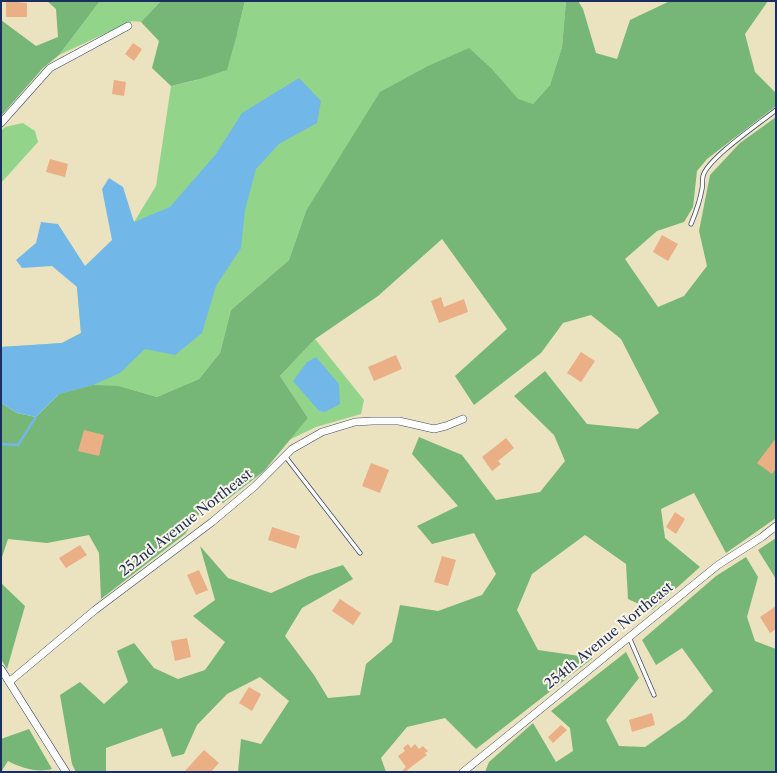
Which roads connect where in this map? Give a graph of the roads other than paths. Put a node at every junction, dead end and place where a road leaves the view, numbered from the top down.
1 (128, 26) dead end
2 (776, 110) edge
3 (1, 123) edge
4 (691, 224) dead end
5 (463, 419) dead end
6 (285, 456) junction
7 (776, 526) edge
8 (360, 553) dead end
9 (629, 637) junction
10 (1, 669) edge
11 (9, 682) junction
12 (654, 695) dead end
13 (66, 772) edge
14 (463, 772) edge

1 - 3 street
2 - 4 lane
5 - 6 street, 252nd Avenue Northeast
6 - 8 lane
6 - 11 street, 252nd Avenue Northeast
7 - 9 street, 254th Avenue Northeast
9 - 12 lane
9 - 14 street, 254th Avenue Northeast
10 - 11 street
11 - 13 street

